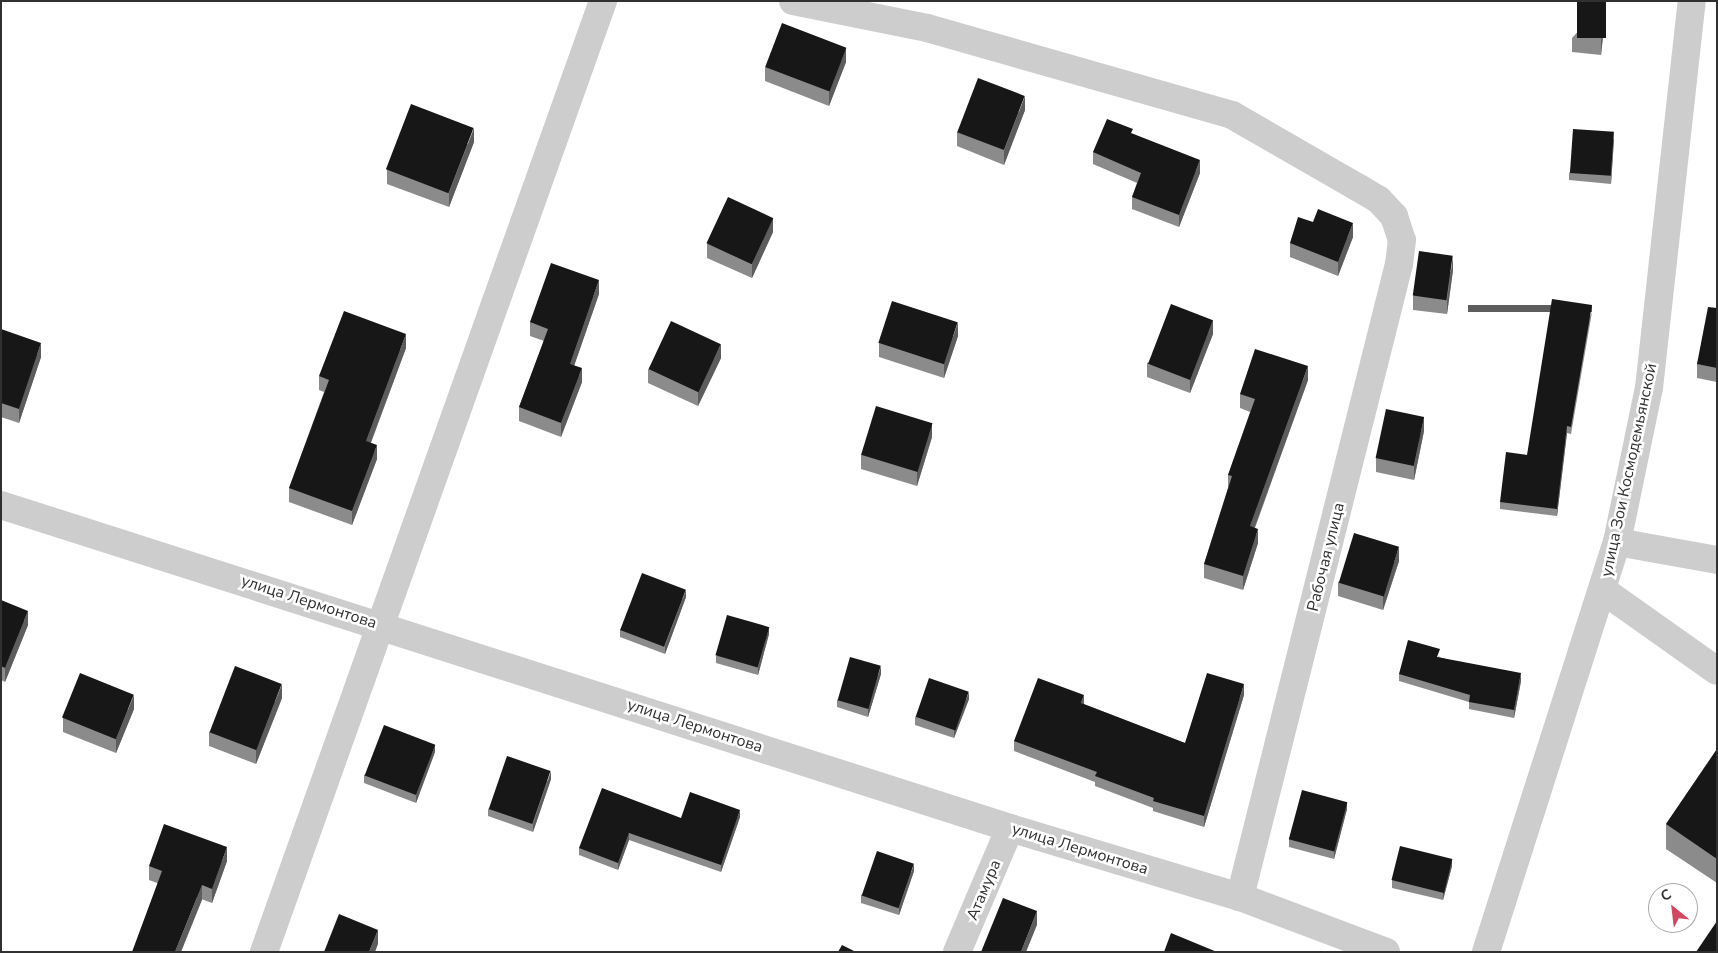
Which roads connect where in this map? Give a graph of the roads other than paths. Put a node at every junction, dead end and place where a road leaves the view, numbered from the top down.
1 (603, 1) edge
2 (793, 1) edge
3 (1692, 1) edge
4 (1, 505) edge
5 (1617, 542) junction
6 (1717, 560) edge
7 (1604, 591) junction
8 (383, 625) junction
9 (1717, 670) edge
10 (1010, 828) junction
11 (1240, 897) junction
12 (264, 952) edge
13 (957, 952) edge
14 (1386, 952) edge
15 (1486, 952) edge

1 - 8 street
2 - 11 street, Рабочая улица
3 - 5 street, улица Зои Космодемьянской
4 - 8 street, улица Лермонтова
5 - 6 street
5 - 7 street, улица Зои Космодемьянской
7 - 9 street
7 - 15 street, улица Зои Космодемьянской
8 - 10 street, улица Лермонтова
8 - 12 street
10 - 11 street, улица Лермонтова
10 - 13 street, Атамура
11 - 14 street, улица Лермонтова

